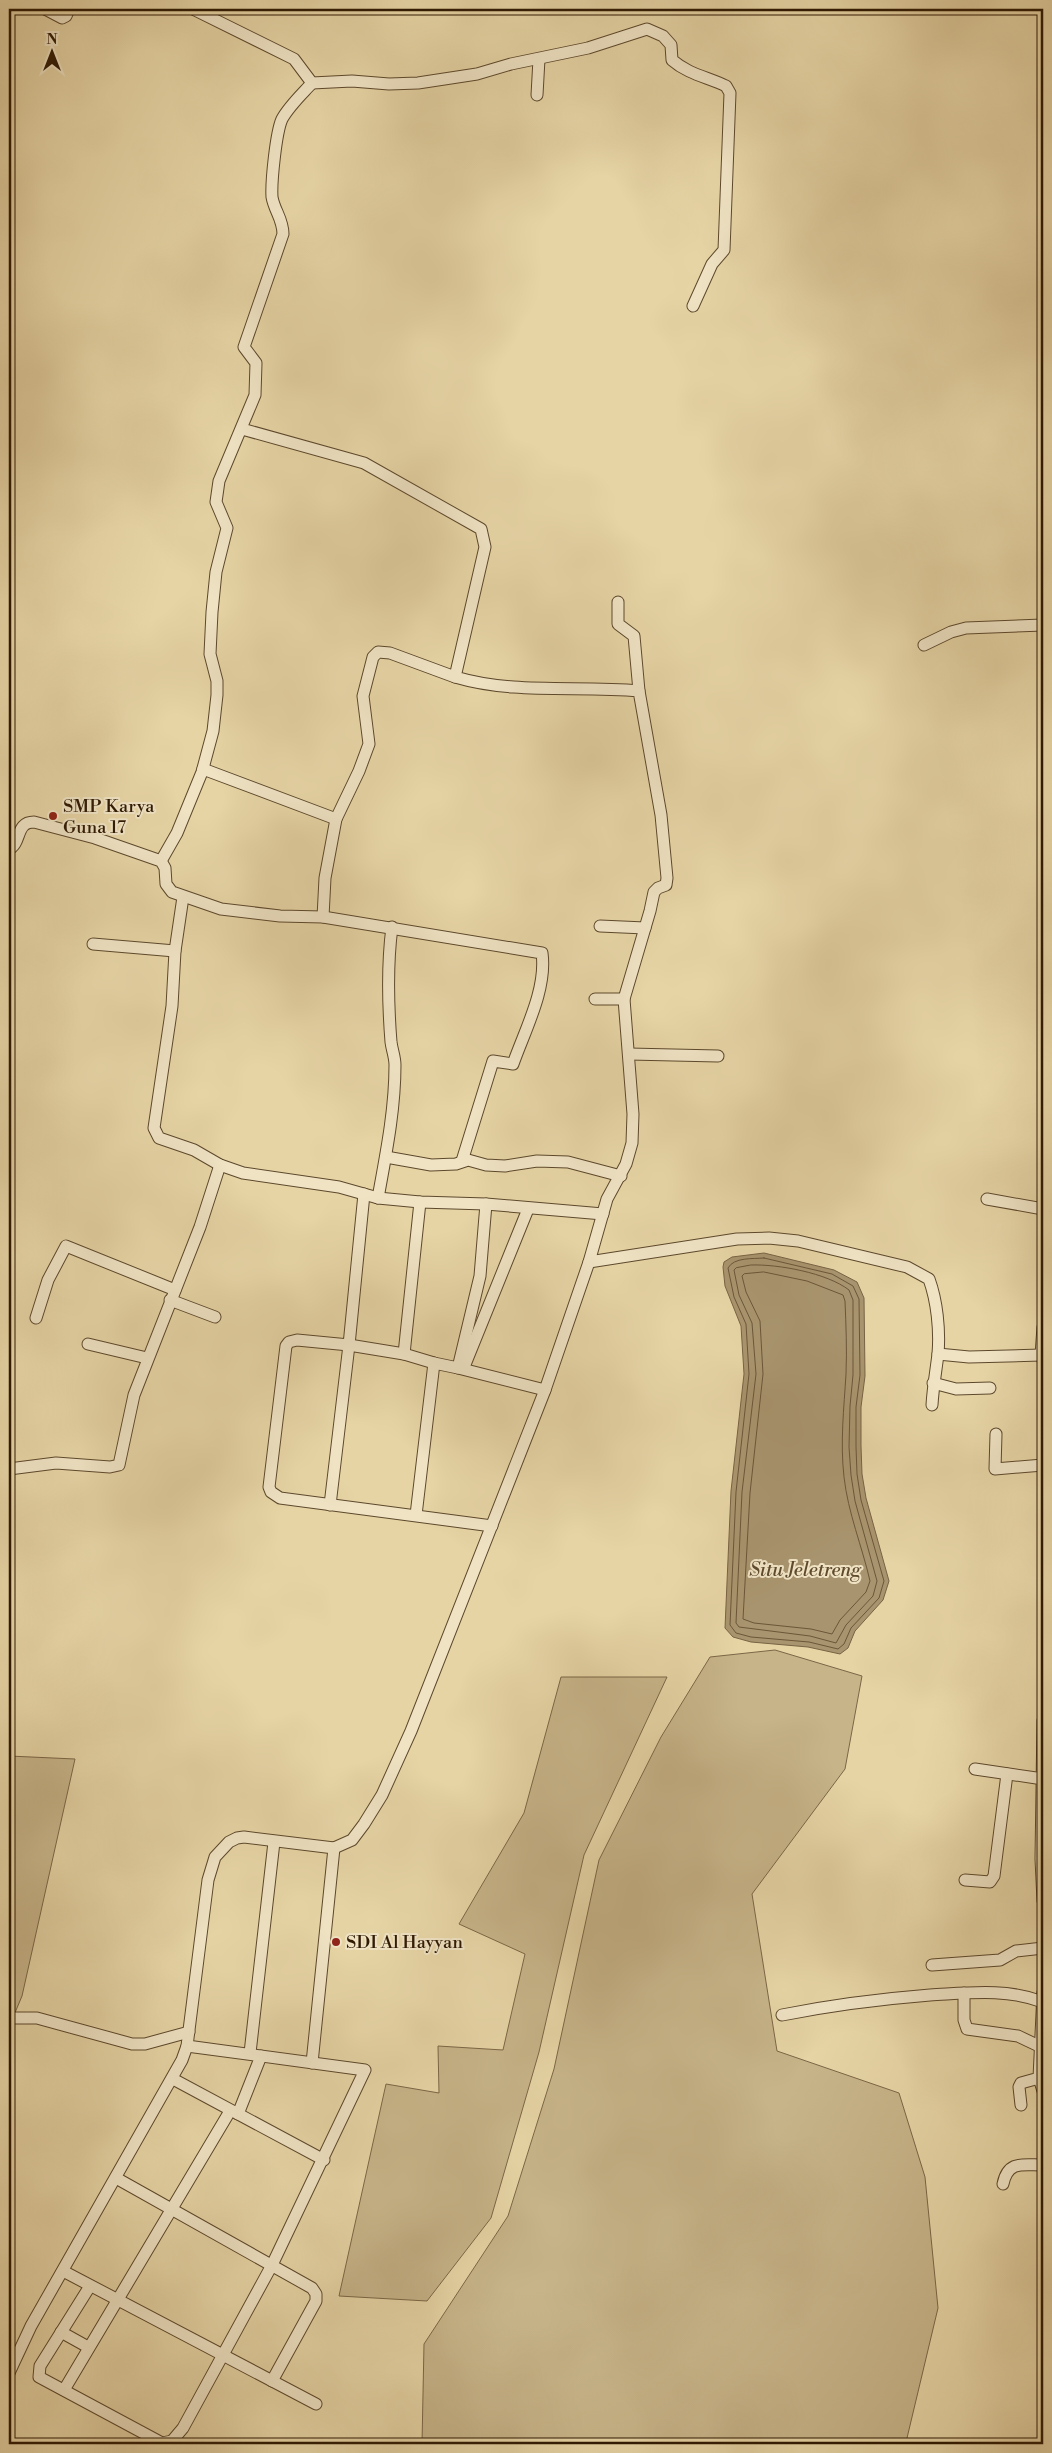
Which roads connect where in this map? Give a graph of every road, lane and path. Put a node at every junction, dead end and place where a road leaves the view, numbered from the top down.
1 (45, 9) edge
2 (69, 9) edge
3 (192, 9) edge
4 (213, 14) edge
5 (539, 59) junction
6 (312, 83) junction
7 (537, 95) dead end
8 (693, 306) dead end
9 (242, 429) junction
10 (618, 602) dead end
11 (1043, 626) edge
12 (924, 645) dead end
13 (455, 677) junction
14 (639, 691) junction
15 (203, 770) junction
16 (336, 819) junction
17 (9, 849) edge
18 (161, 861) junction
19 (183, 897) junction
20 (322, 917) junction
21 (600, 926) dead end
22 (392, 927) junction
23 (645, 928) junction
24 (93, 944) dead end
25 (175, 951) junction
26 (595, 999) dead end
27 (624, 999) junction
28 (630, 1054) junction
29 (718, 1056) dead end
30 (386, 1157) junction
31 (462, 1161) junction
32 (220, 1165) junction
33 (620, 1176) junction
34 (364, 1194) junction
35 (378, 1198) junction
36 (987, 1199) dead end
37 (420, 1202) junction
38 (486, 1204) junction
39 (528, 1208) junction
40 (1043, 1209) edge
41 (603, 1214) junction
42 (589, 1262) junction
43 (173, 1295) junction
44 (215, 1316) dead end
45 (36, 1318) dead end
46 (1043, 1328) edge
47 (88, 1344) dead end
48 (349, 1345) junction
49 (1042, 1352) edge
50 (404, 1354) junction
51 (938, 1354) junction
52 (146, 1358) junction
53 (434, 1363) junction
54 (461, 1369) junction
55 (933, 1383) junction
56 (990, 1388) dead end
57 (545, 1390) junction
58 (932, 1405) dead end
59 (996, 1434) dead end
60 (1043, 1465) edge
61 (9, 1470) edge
62 (330, 1504) junction
63 (416, 1515) junction
64 (492, 1526) junction
65 (1043, 1720) edge
66 (975, 1769) dead end
67 (1007, 1774) junction
68 (1043, 1779) edge
69 (274, 1842) junction
70 (334, 1848) junction
71 (1042, 1859) edge
72 (964, 1880) dead end
73 (1043, 1901) edge
74 (1043, 1948) edge
75 (932, 1965) dead end
76 (1043, 1992) edge
77 (964, 1993) junction
78 (1043, 2002) edge
79 (782, 2014) dead end
80 (9, 2018) edge
81 (189, 2032) junction
82 (187, 2046) junction
83 (1041, 2047) junction
84 (255, 2055) junction
85 (312, 2063) junction
86 (1039, 2078) junction
87 (173, 2079) junction
88 (1043, 2091) edge
89 (1021, 2105) dead end
90 (234, 2113) junction
91 (324, 2160) junction
92 (1043, 2165) edge
93 (116, 2178) junction
94 (1003, 2184) dead end
95 (171, 2209) junction
96 (272, 2266) junction
97 (63, 2271) junction
98 (90, 2286) junction
99 (118, 2300) junction
100 (61, 2332) junction
101 (88, 2347) junction
102 (222, 2355) junction
103 (9, 2373) edge
104 (272, 2381) junction
105 (64, 2390) junction
106 (316, 2404) dead end

1 - 2 street
3 - 4 street
4 - 6 street
5 - 6 street
5 - 7 street
5 - 8 street
6 - 9 street
9 - 13 street
9 - 15 street
10 - 14 street
11 - 12 street
13 - 14 street
13 - 16 street
14 - 23 street
15 - 16 street
15 - 18 street
16 - 20 street
17 - 18 street
18 - 19 street
19 - 20 street
19 - 25 street
20 - 22 street
21 - 23 street
22 - 30 street
22 - 31 street
23 - 27 street
24 - 25 street
25 - 32 street
26 - 27 street
27 - 28 street
28 - 29 street
28 - 33 street
30 - 31 street
30 - 35 street
31 - 33 street
32 - 34 street
32 - 43 street
33 - 41 street
34 - 35 street
34 - 48 street
35 - 37 street
36 - 40 street
37 - 38 street
37 - 50 street
38 - 39 street
38 - 54 street
39 - 41 street
39 - 54 street
41 - 42 street
42 - 51 street
42 - 57 street
43 - 44 street
43 - 45 street
43 - 52 street
46 - 49 street
47 - 52 street
48 - 50 street
48 - 62 street
48 - 62 street
49 - 51 street
50 - 53 street
51 - 55 street
52 - 61 street
53 - 54 street
53 - 63 street
54 - 57 street
55 - 56 street
55 - 58 street
57 - 64 street
59 - 60 street
62 - 63 street
63 - 64 street
64 - 70 street
65 - 68 street
66 - 67 street
67 - 68 street
67 - 72 street
68 - 71 street
69 - 70 street
69 - 81 street
69 - 84 street
70 - 85 street
71 - 73 street
74 - 75 street
76 - 78 street
77 - 78 street
77 - 79 street
77 - 83 street
78 - 83 street
80 - 81 street
81 - 82 street
82 - 84 street
82 - 87 street
83 - 86 street
84 - 85 street
84 - 90 street
85 - 91 street
86 - 88 street
86 - 89 street
87 - 90 street
87 - 93 street
90 - 91 street
90 - 95 street
91 - 96 street
92 - 94 street
93 - 95 street
93 - 97 street
95 - 96 street
95 - 99 street
96 - 102 street
96 - 104 street
97 - 98 street
97 - 103 street
98 - 99 street
98 - 100 street
99 - 101 street
99 - 102 street
100 - 101 street
100 - 105 street
101 - 105 street
102 - 104 street
102 - 105 street
104 - 106 street

